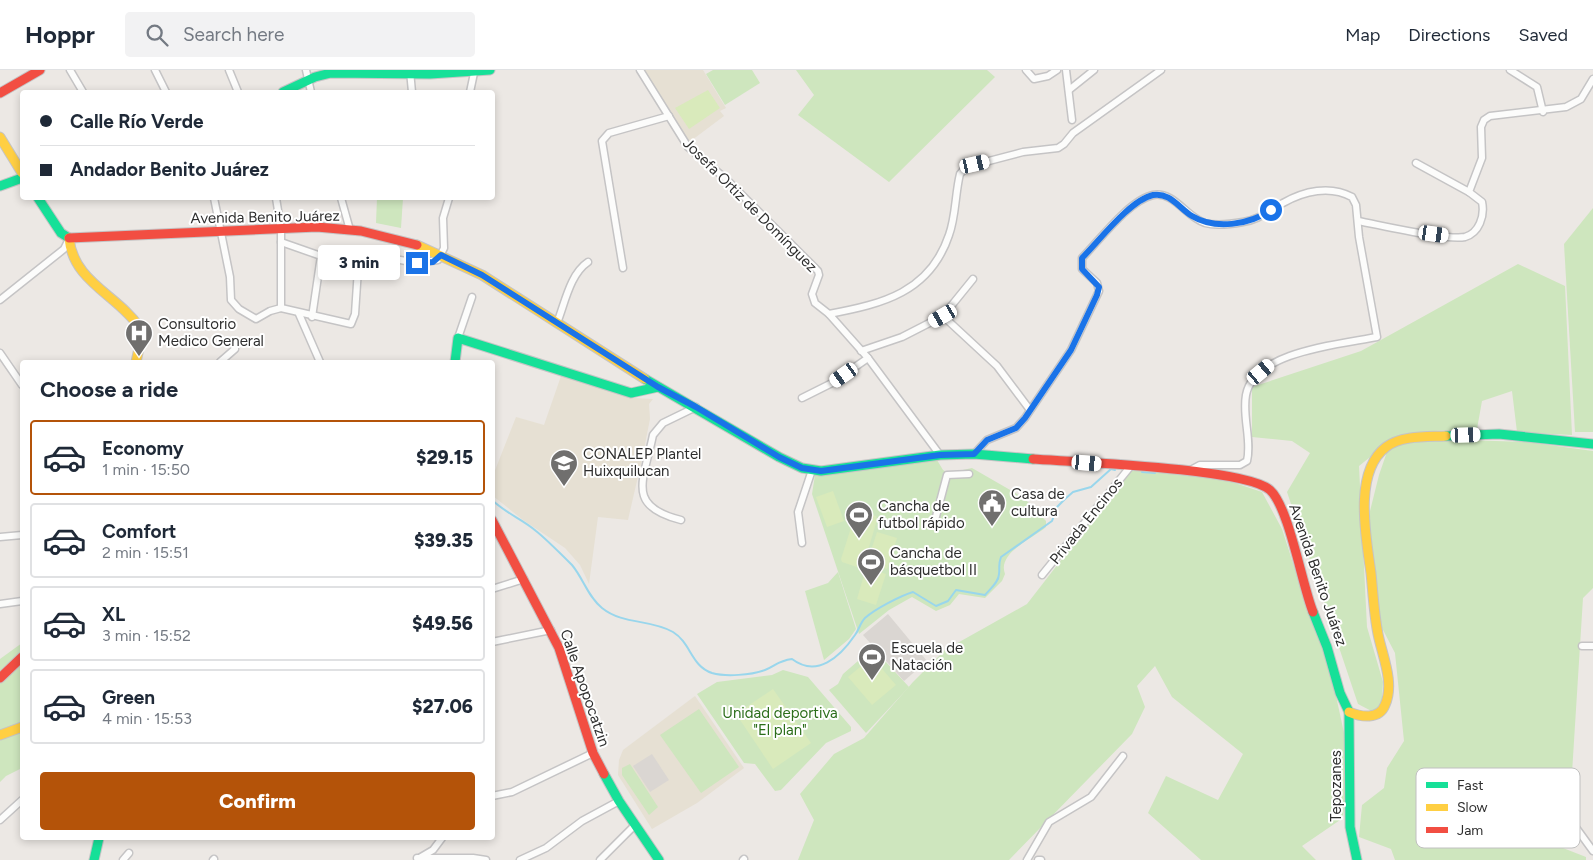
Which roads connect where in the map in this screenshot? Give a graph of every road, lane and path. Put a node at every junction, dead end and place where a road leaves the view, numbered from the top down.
1 (40, 70) edge
2 (70, 70) edge
3 (155, 70) edge
4 (229, 70) edge
5 (306, 70) edge
6 (486, 70) edge
7 (490, 70) edge
8 (640, 70) edge
9 (1026, 70) edge
10 (1057, 70) edge
11 (1066, 70) edge
12 (1094, 70) edge
13 (1161, 70) edge
14 (1510, 70) edge
15 (355, 71) edge
16 (410, 72) edge
17 (474, 73) junction
18 (1593, 79) edge
19 (308, 82) junction
20 (82, 90) edge
21 (165, 90) edge
22 (237, 90) edge
23 (289, 90) edge
24 (310, 90) edge
25 (412, 90) edge
26 (470, 90) edge
27 (1068, 90) junction
28 (0, 93) edge
29 (1543, 112) junction
30 (668, 116) junction
31 (1072, 120) dead end
32 (0, 137) edge
33 (1416, 164) dead end
34 (20, 170) edge
35 (20, 179) edge
36 (0, 186) edge
37 (1469, 192) junction
38 (39, 200) edge
39 (214, 200) edge
40 (276, 200) edge
41 (342, 200) edge
42 (448, 200) edge
43 (1358, 221) junction
44 (281, 229) junction
45 (219, 230) junction
46 (350, 230) junction
47 (69, 238) junction
48 (281, 242) junction
49 (359, 254) junction
50 (441, 255) junction
51 (321, 256) junction
52 (588, 262) dead end
53 (623, 268) dead end
54 (973, 279) dead end
55 (472, 297) dead end
56 (0, 300) edge
57 (280, 308) junction
58 (299, 314) junction
59 (829, 314) junction
60 (312, 316) junction
61 (943, 316) junction
62 (557, 323) junction
63 (458, 338) junction
64 (235, 349) dead end
65 (861, 351) junction
66 (0, 353) edge
67 (868, 358) junction
68 (136, 360) edge
69 (222, 360) edge
70 (319, 360) edge
71 (455, 360) edge
72 (20, 382) edge
73 (658, 387) junction
74 (802, 398) dead end
75 (696, 407) junction
76 (1030, 410) junction
77 (1593, 444) edge
78 (974, 454) junction
79 (940, 455) junction
80 (1128, 469) junction
81 (812, 470) junction
82 (1189, 471) junction
83 (969, 474) dead end
84 (681, 520) dead end
85 (934, 524) dead end
86 (495, 531) edge
87 (20, 535) edge
88 (0, 537) edge
89 (802, 543) dead end
90 (1042, 575) dead end
91 (524, 579) junction
92 (495, 588) edge
93 (20, 601) edge
94 (0, 604) edge
95 (551, 630) junction
96 (495, 641) edge
97 (1582, 646) dead end
98 (1593, 646) edge
99 (20, 659) edge
100 (0, 678) edge
101 (1348, 712) junction
102 (20, 727) edge
103 (0, 735) edge
104 (593, 753) junction
105 (1123, 756) dead end
106 (495, 795) edge
107 (619, 801) junction
108 (20, 802) edge
109 (0, 820) edge
110 (636, 825) junction
111 (1580, 834) edge
112 (99, 840) edge
113 (440, 840) edge
114 (1593, 852) edge
115 (129, 854) dead end
116 (415, 859) edge
117 (465, 859) edge
118 (94, 860) edge
119 (123, 860) edge
120 (486, 860) edge
121 (520, 860) edge
122 (600, 860) edge
123 (659, 860) edge
124 (1027, 860) edge
125 (1357, 860) edge

1 - 28 main road
2 - 20 street
3 - 21 street
4 - 22 street
5 - 19 street
6 - 7 main road
6 - 17 main road
8 - 30 street, Josefa Ortiz de Domínguez
9 - 10 street
11 - 27 street
12 - 27 street
13 - 59 street
14 - 29 street
15 - 16 main road
15 - 19 main road
16 - 17 main road
16 - 25 street
17 - 26 street
18 - 29 street
19 - 23 main road
19 - 24 street
27 - 31 street
29 - 37 street
30 - 53 street
30 - 59 street, Josefa Ortiz de Domínguez
32 - 34 main road
33 - 37 street
35 - 36 main road
37 - 43 street
38 - 47 main road
39 - 45 street
40 - 44 street
41 - 46 street
42 - 50 street
43 - 76 street
43 - 82 street
44 - 45 main road, Avenida Benito Juárez
44 - 46 main road, Avenida Benito Juárez
44 - 48 street
45 - 47 main road, Avenida Benito Juárez
45 - 57 street
46 - 50 main road, Avenida Benito Juárez
47 - 56 street
47 - 68 main road
48 - 51 street
48 - 57 street
49 - 50 street
49 - 51 street
49 - 60 street
50 - 62 main road, Avenida Benito Juárez
51 - 60 street
52 - 62 street
54 - 61 street
55 - 63 street
57 - 58 street
58 - 60 street
58 - 70 street
59 - 65 street, Josefa Ortiz de Domínguez
61 - 65 street
61 - 76 street
62 - 73 main road, Avenida Benito Juárez
63 - 71 main road
63 - 73 main road
64 - 69 street
65 - 67 street, Josefa Ortiz de Domínguez
66 - 72 street
67 - 74 street
67 - 79 street, Josefa Ortiz de Domínguez
73 - 75 main road, Avenida Benito Juárez
75 - 81 main road, Avenida Benito Juárez
75 - 84 street
76 - 78 street
77 - 101 main road
78 - 79 main road, Avenida Benito Juárez
78 - 80 main road, Avenida Benito Juárez
79 - 81 main road, Avenida Benito Juárez
80 - 82 main road, Avenida Benito Juárez
80 - 90 street, Privada Encinos
81 - 89 street
82 - 101 main road, Avenida Benito Juárez
83 - 85 street
86 - 91 main road, Calle Apopocatzin
87 - 88 street
91 - 92 street
91 - 95 main road, Calle Apopocatzin
93 - 94 street
95 - 96 street
95 - 104 main road, Calle Apopocatzin
97 - 98 street
99 - 100 main road
101 - 125 main road, Tepozanes
102 - 103 main road
104 - 106 street
104 - 107 main road, Calle Apopocatzin
105 - 124 street
107 - 110 main road, Calle Apopocatzin
107 - 121 street
108 - 109 street
110 - 122 street
110 - 123 main road, Calle Apopocatzin
111 - 114 street
112 - 118 main road
113 - 116 street
115 - 119 street
116 - 117 street
117 - 120 street

